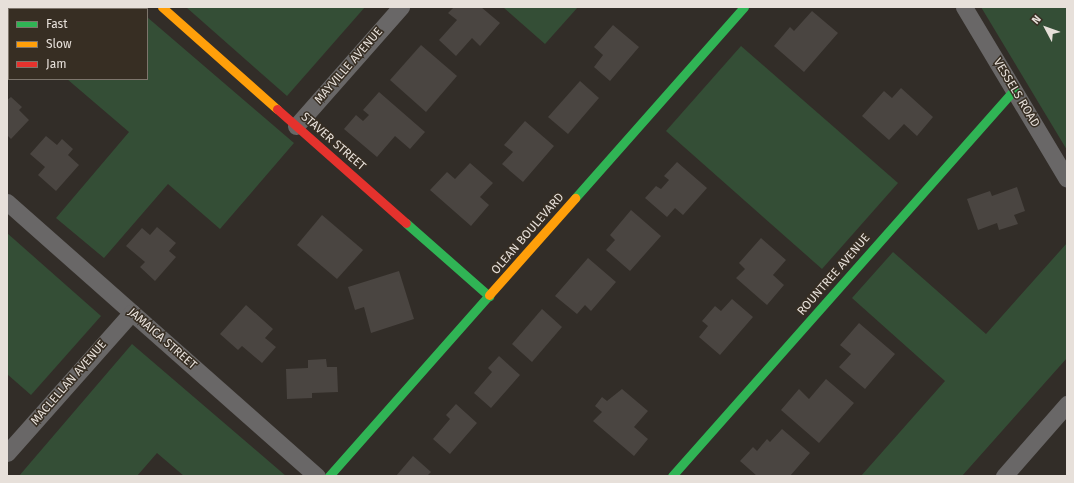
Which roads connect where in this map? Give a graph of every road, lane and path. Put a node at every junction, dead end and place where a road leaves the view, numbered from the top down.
1 (162, 7) edge
2 (401, 7) edge
3 (744, 7) edge
4 (964, 7) edge
5 (1014, 90) junction
6 (296, 126) junction
7 (1067, 180) edge
8 (7, 202) edge
9 (489, 296) junction
10 (132, 312) junction
11 (1067, 404) edge
12 (7, 453) edge
13 (317, 476) edge
14 (329, 476) edge
15 (672, 476) edge
16 (1004, 476) edge

1 - 6 street, STAVER STREET
2 - 6 street, MAYVILLE AVENUE
3 - 9 street, OLEAN BOULEVARD
4 - 5 street, VESSELS ROAD
5 - 7 street, VESSELS ROAD
5 - 15 street, ROUNTREE AVENUE
6 - 9 street, STAVER STREET
8 - 10 street, JAMAICA STREET
9 - 14 street, OLEAN BOULEVARD
10 - 12 street, MACLELLAN AVENUE
10 - 13 street, JAMAICA STREET
11 - 16 street

